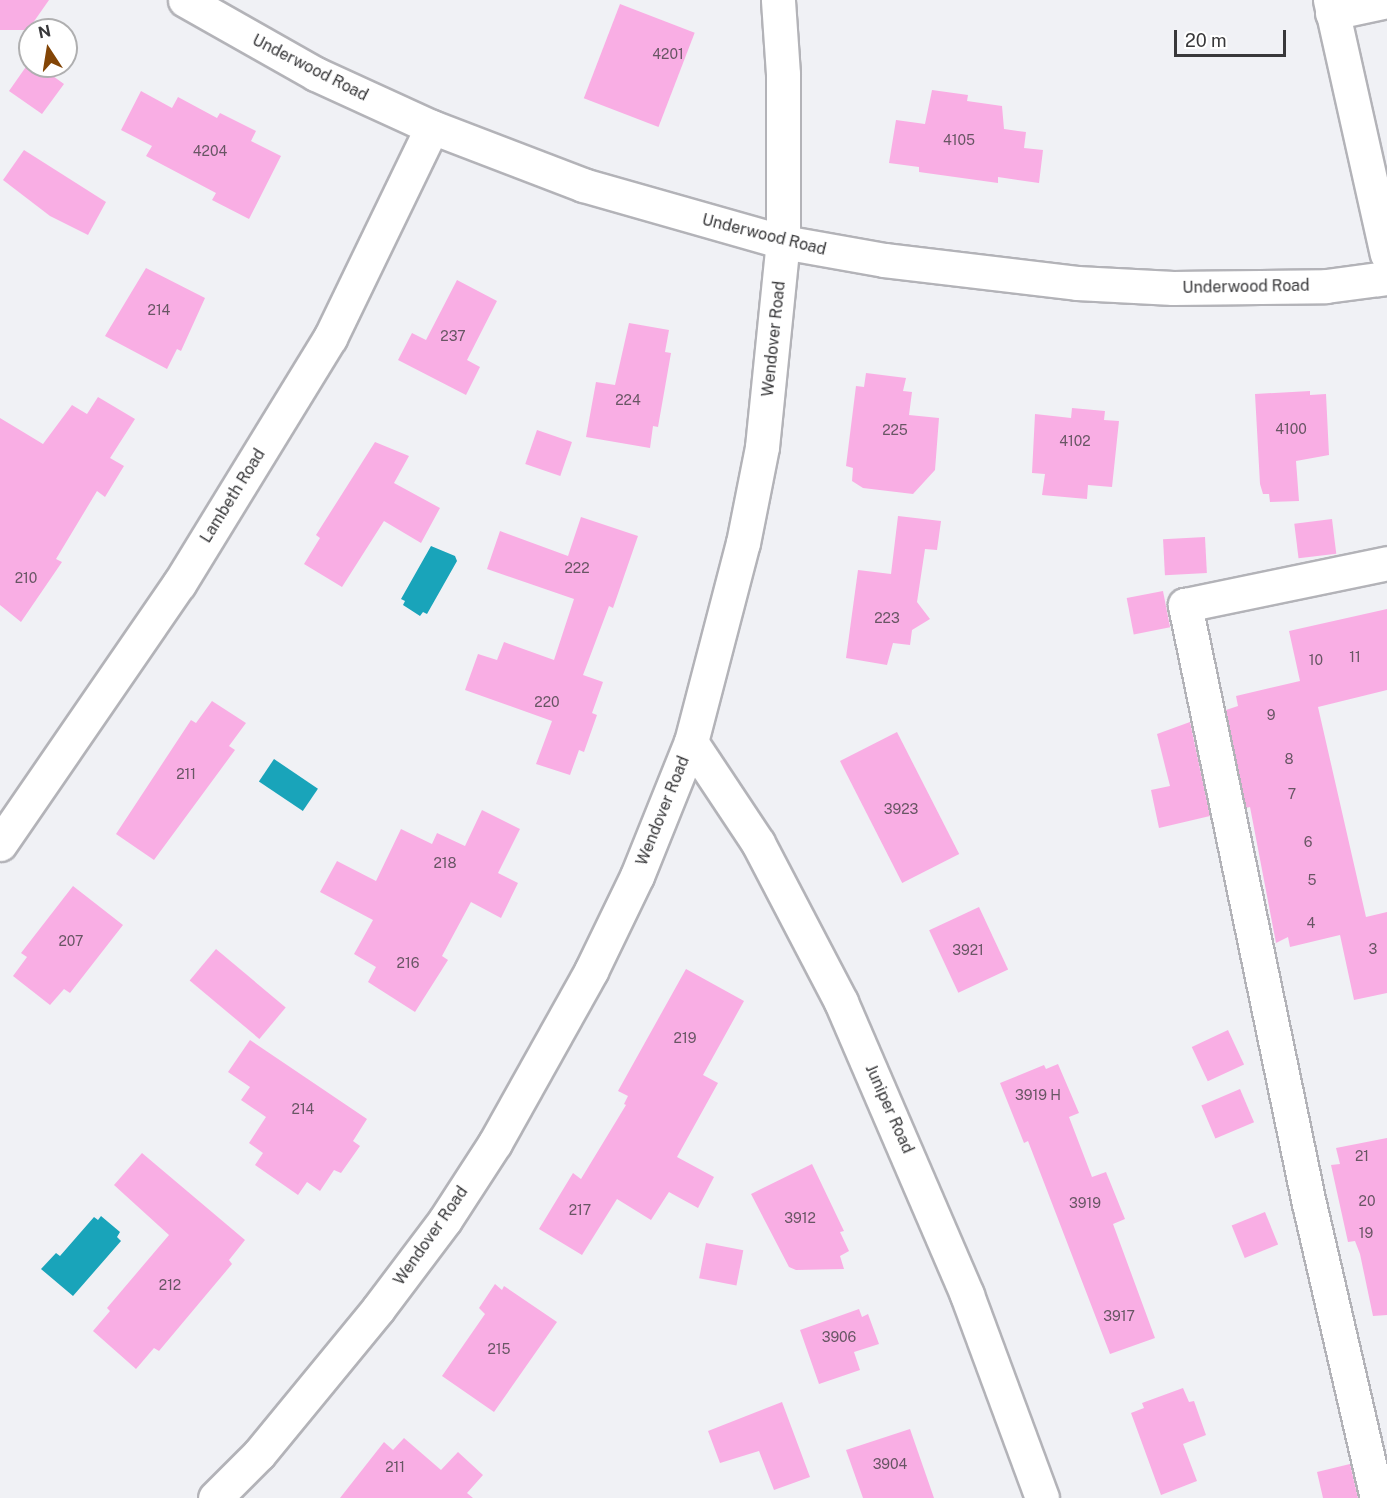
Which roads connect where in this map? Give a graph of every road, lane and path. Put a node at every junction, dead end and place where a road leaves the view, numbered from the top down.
1 (185, 0) edge
2 (778, 0) edge
3 (1387, 1) edge
4 (1331, 6) edge
5 (432, 127) junction
6 (783, 242) junction
7 (1387, 254) edge
8 (1387, 278) edge
9 (1387, 563) edge
10 (691, 742) junction
11 (0, 844) edge
12 (215, 1498) edge
13 (1042, 1498) edge
14 (1377, 1498) edge

1 - 5 street, Underwood Road
2 - 6 street, Wendover Road
3 - 4 street
4 - 7 street
5 - 6 street, Underwood Road
5 - 11 street, Lambeth Road
6 - 8 street, Underwood Road
6 - 10 street, Wendover Road
9 - 14 street
10 - 12 street, Wendover Road
10 - 13 street, Juniper Road

